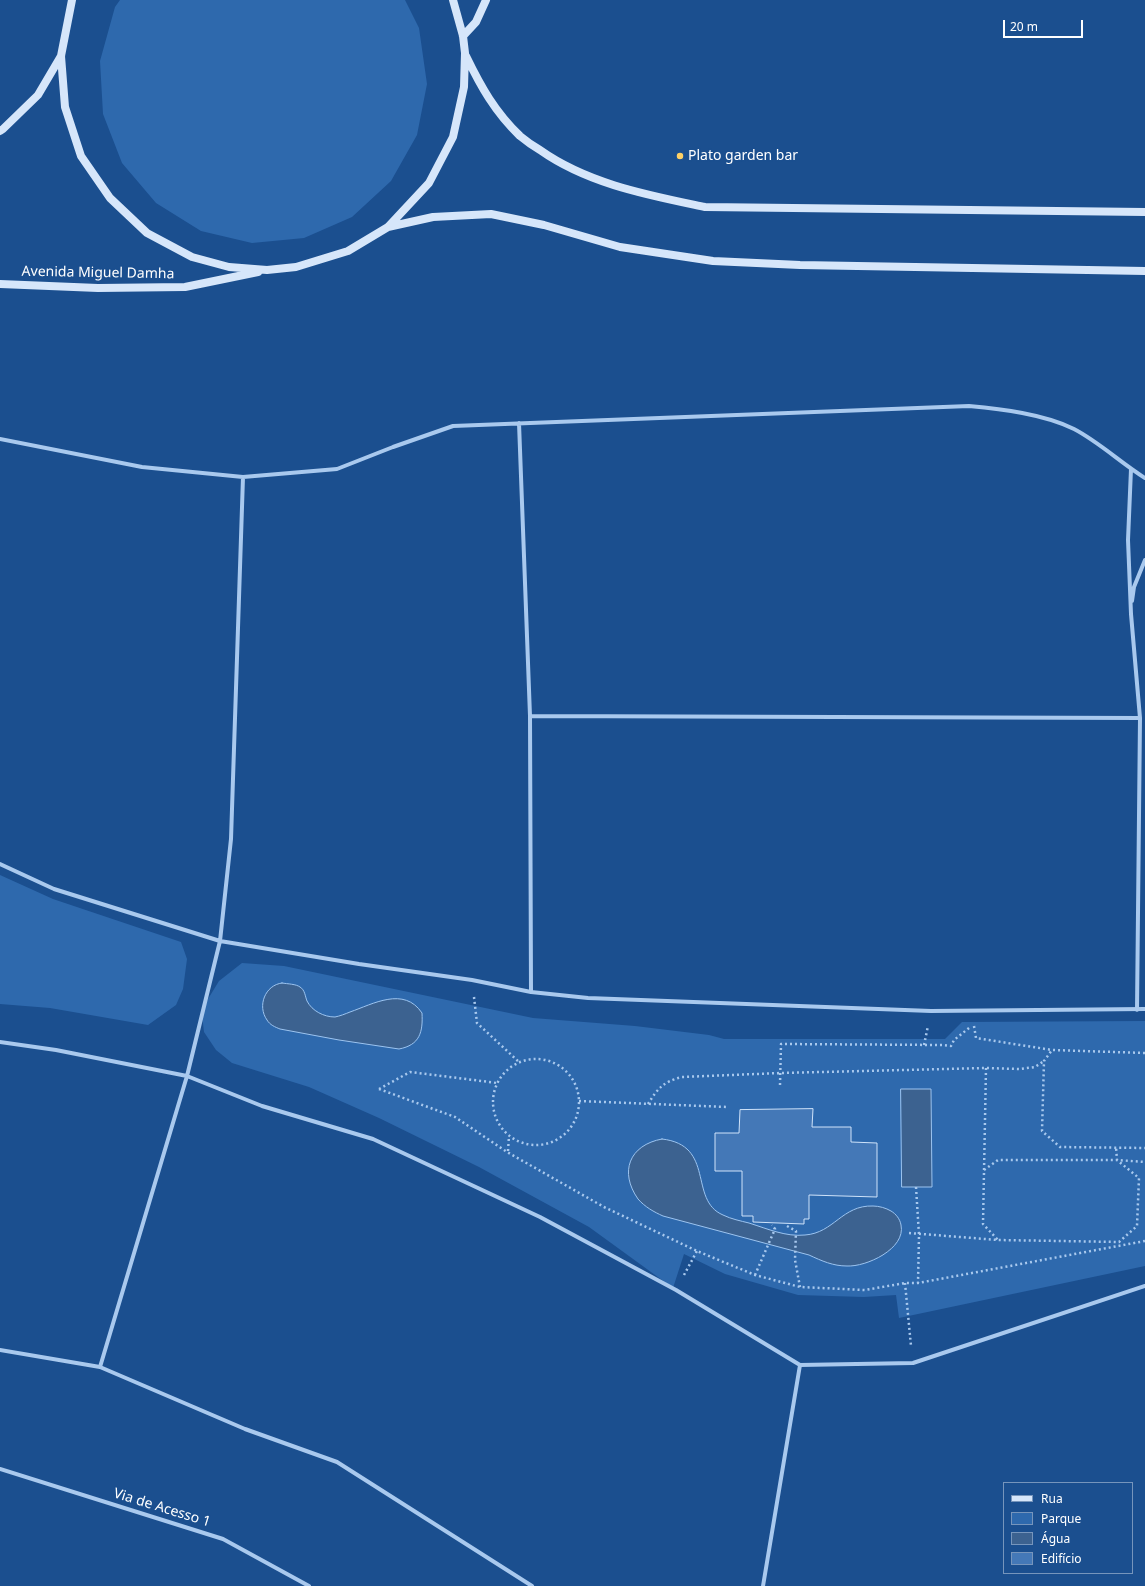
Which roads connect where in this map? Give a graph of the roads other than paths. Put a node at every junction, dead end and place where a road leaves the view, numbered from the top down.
1 (72, 0) edge
2 (453, 0) edge
3 (486, 0) edge
4 (463, 36) junction
5 (465, 53) junction
6 (61, 56) junction
7 (0, 131) edge
8 (1145, 212) edge
9 (388, 227) junction
10 (267, 270) junction
11 (1145, 271) edge
12 (0, 284) edge
13 (519, 423) junction
14 (0, 440) edge
15 (1131, 469) junction
16 (243, 477) junction
17 (1145, 478) edge
18 (1145, 560) edge
19 (1131, 614) junction
20 (530, 716) junction
21 (1140, 718) junction
22 (0, 864) edge
23 (220, 941) junction
24 (531, 992) junction
25 (1137, 1010) junction
26 (1145, 1010) edge
27 (0, 1042) edge
28 (187, 1076) junction
29 (1145, 1286) edge
30 (0, 1350) edge
31 (800, 1365) junction
32 (100, 1367) junction
33 (0, 1469) edge
34 (309, 1586) edge
35 (532, 1586) edge
36 (763, 1586) edge

1 - 6 street
2 - 4 street
3 - 4 street
4 - 5 street
5 - 8 street
5 - 9 street
6 - 7 street
6 - 10 street
9 - 10 street
9 - 11 street
10 - 12 street, Avenida Miguel Damha
13 - 15 street
13 - 16 street
13 - 20 street
14 - 16 street
15 - 17 street
15 - 19 street
16 - 23 street
18 - 19 street
19 - 21 street
20 - 21 street
20 - 24 street
21 - 25 street
22 - 23 street
23 - 24 street
23 - 28 street
24 - 25 street
25 - 26 street
27 - 28 street
28 - 31 street
28 - 32 street
29 - 31 street
30 - 32 street
31 - 36 street
32 - 35 street
33 - 34 street, Via de Acesso 1

